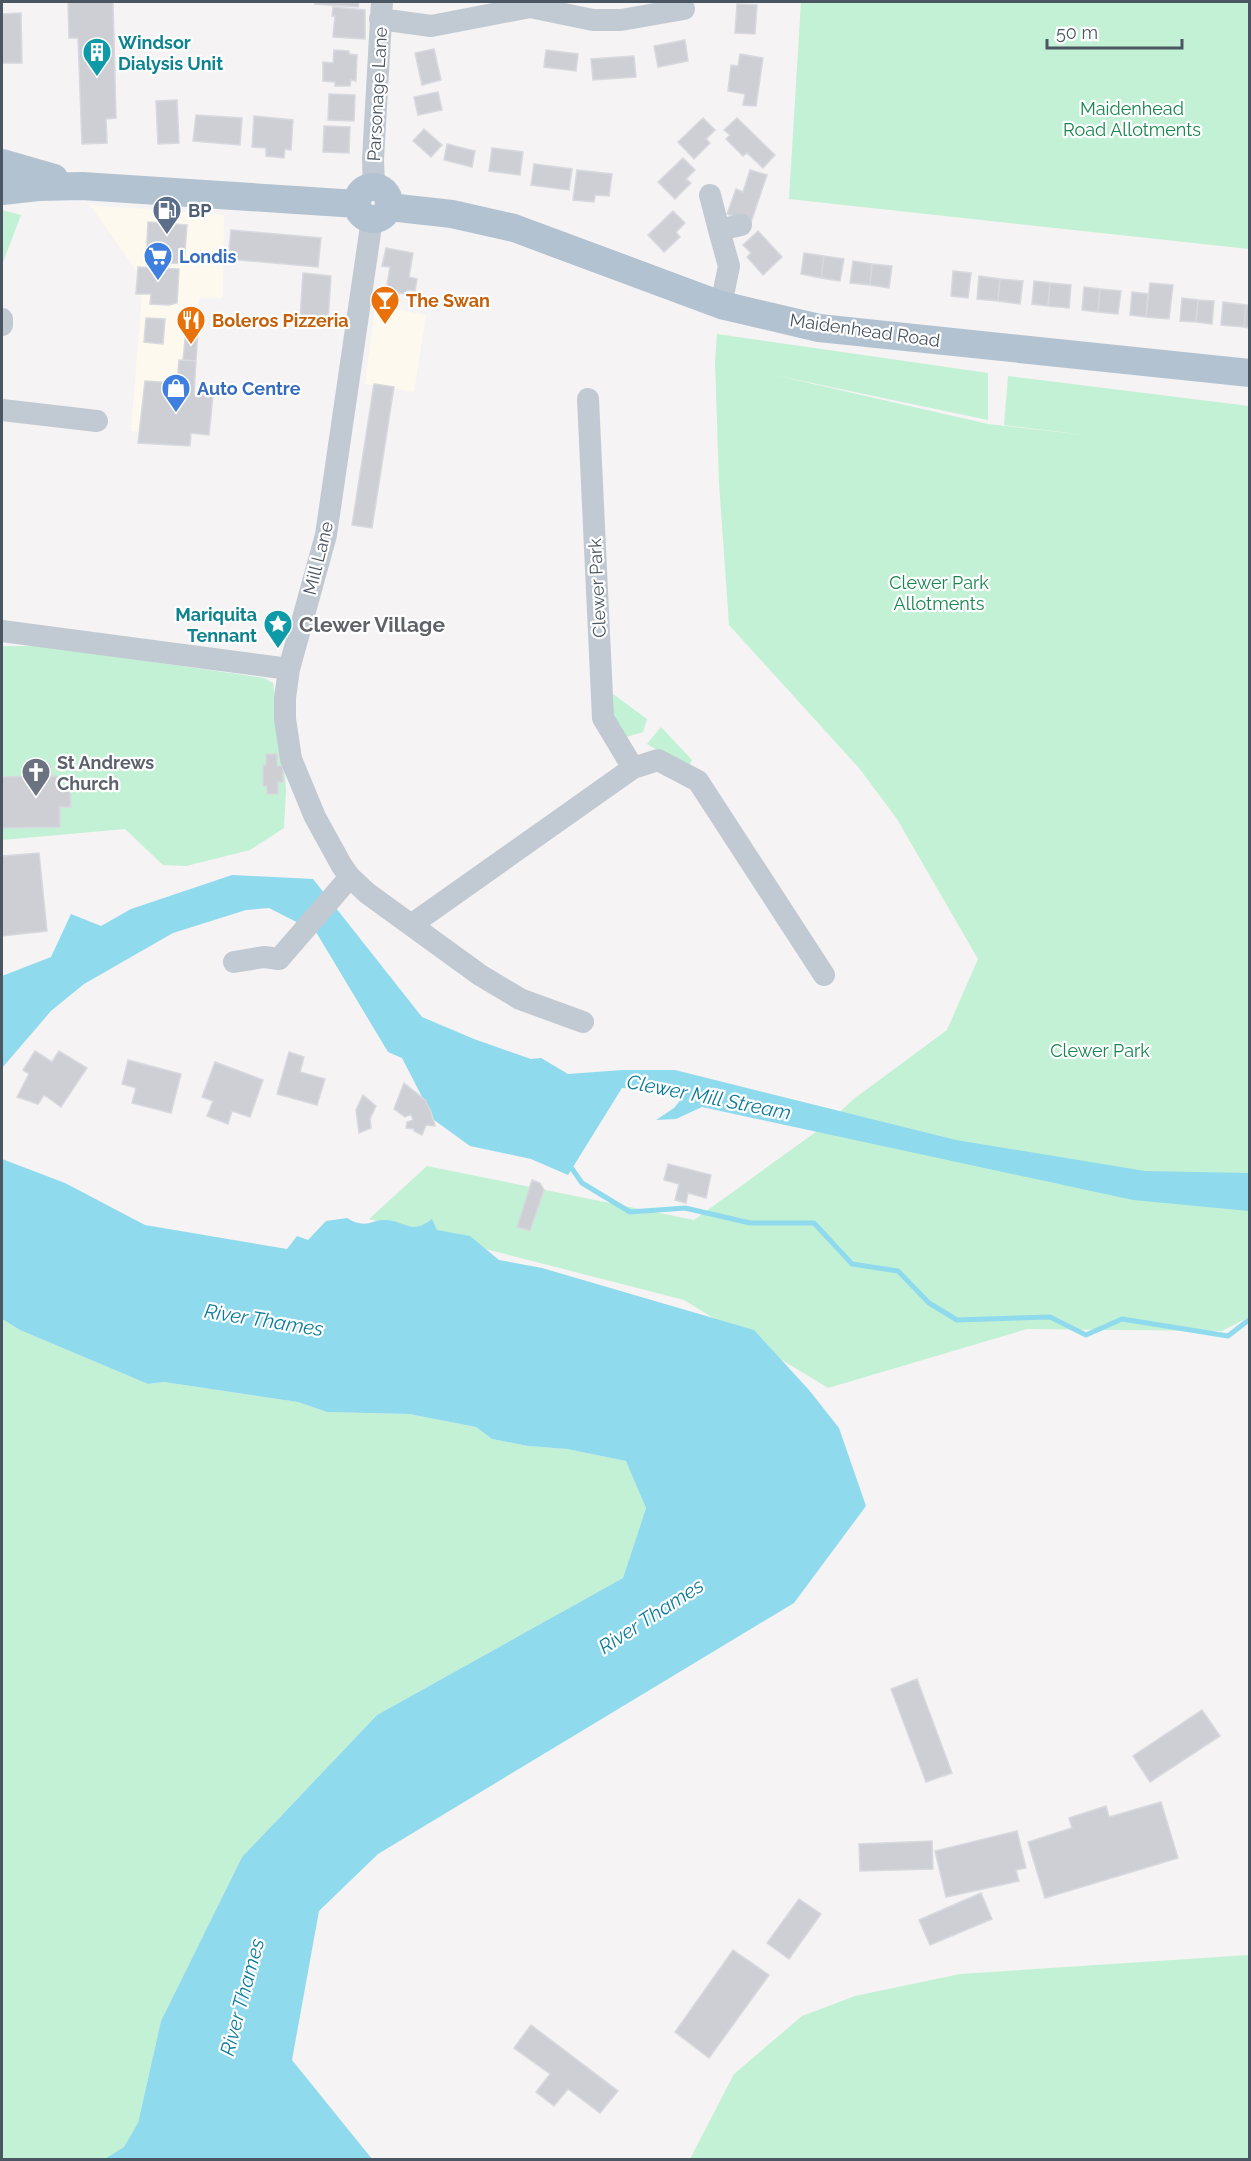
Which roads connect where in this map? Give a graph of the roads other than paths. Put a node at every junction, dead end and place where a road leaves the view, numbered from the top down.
1 (381, 10) edge
2 (689, 10) edge
3 (619, 11) edge
4 (2, 163) edge
5 (82, 186) junction
6 (2, 191) edge
7 (710, 195) dead end
8 (373, 204) junction
9 (741, 225) dead end
10 (719, 230) junction
11 (721, 304) junction
12 (2, 319) edge
13 (2, 325) edge
14 (1250, 373) edge
15 (588, 399) dead end
16 (2, 410) edge
17 (97, 420) dead end
18 (2, 632) edge
19 (289, 669) junction
20 (633, 768) junction
21 (343, 884) junction
22 (411, 926) junction
23 (234, 962) dead end
24 (824, 975) dead end
25 (584, 1022) dead end

1 - 3 street
1 - 8 street, Parsonage Lane
2 - 3 street
4 - 5 main road, Maidenhead Road
5 - 6 main road, Maidenhead Road
5 - 8 main road, Maidenhead Road
7 - 10 street
8 - 11 main road, Maidenhead Road
8 - 19 street, Mill Lane
9 - 10 street
10 - 11 street
11 - 14 main road, Maidenhead Road
12 - 13 street
15 - 20 street, Clewer Park
16 - 17 street
18 - 19 street
19 - 21 street, Mill Lane
20 - 22 street
20 - 24 street
21 - 22 street, Mill Lane
21 - 23 street
22 - 25 street, Mill Lane

